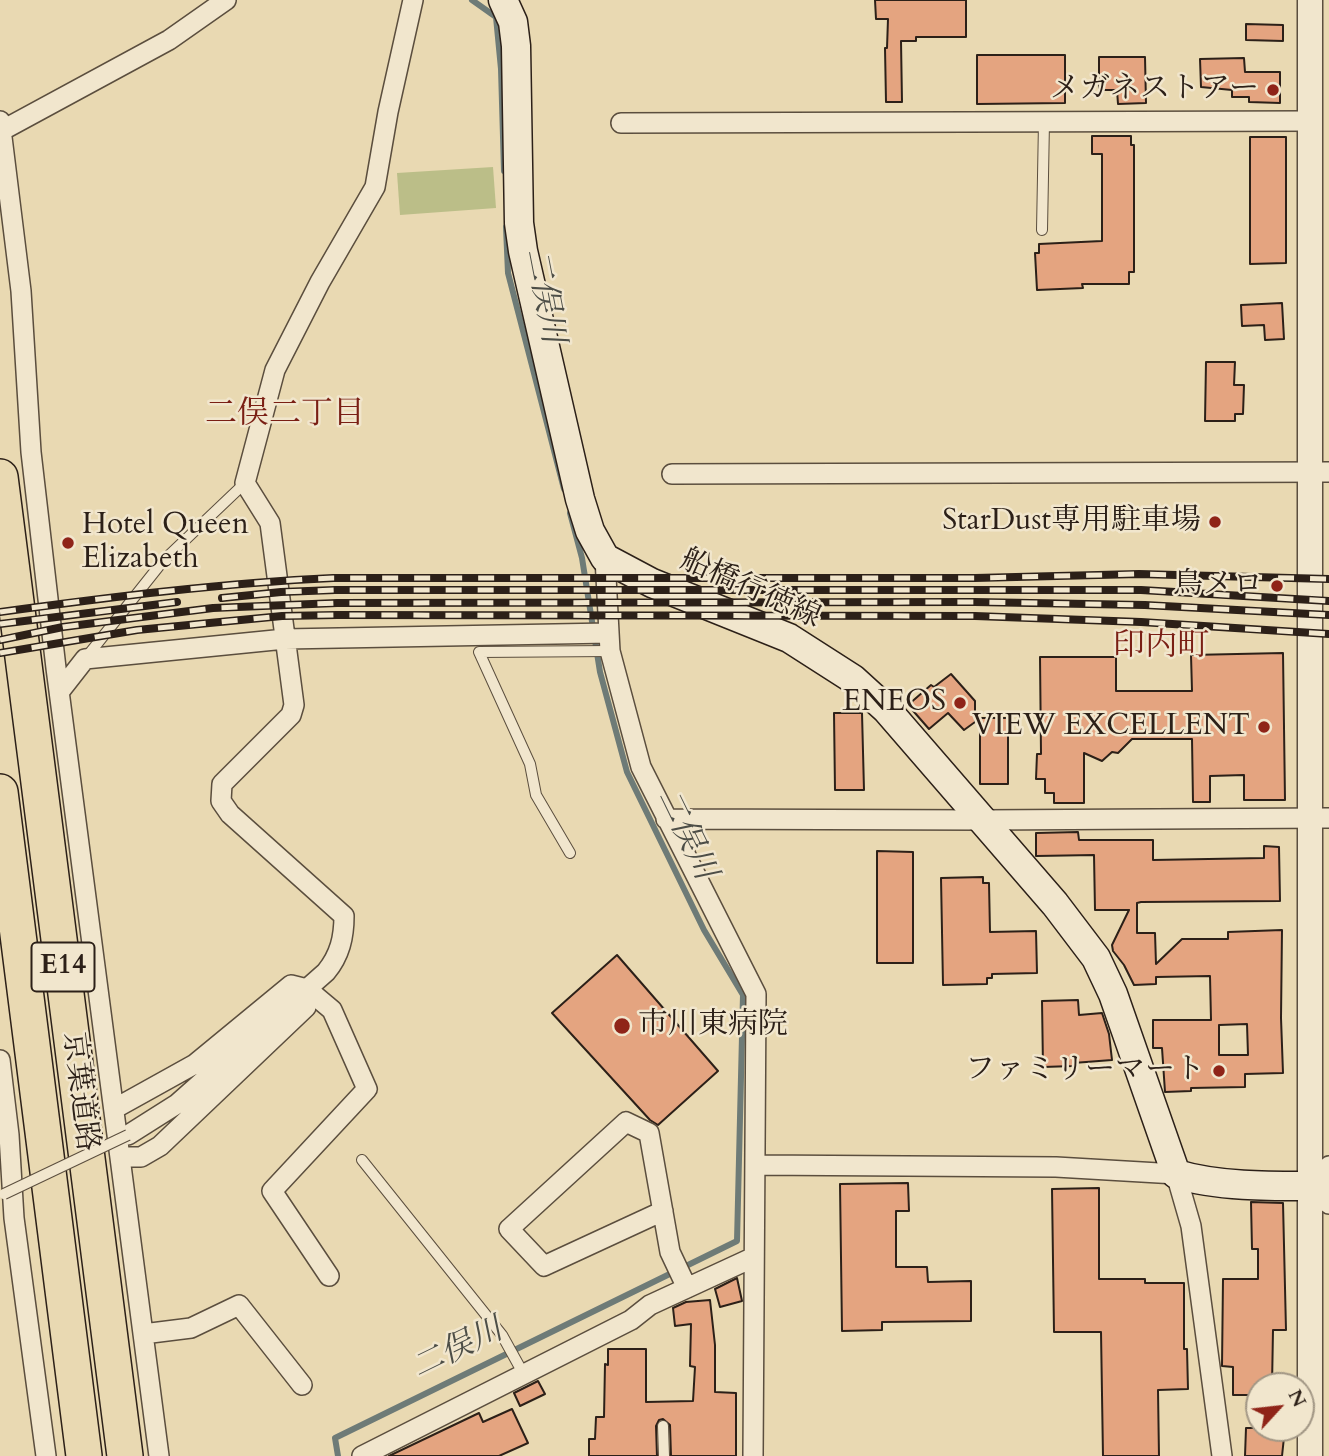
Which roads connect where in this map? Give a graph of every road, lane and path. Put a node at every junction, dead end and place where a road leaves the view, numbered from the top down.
1 (226, 0) edge
2 (413, 0) edge
3 (503, 0) edge
4 (1310, 0) edge
5 (1319, 120) edge
6 (1044, 122) junction
7 (621, 123) dead end
8 (1, 126) edge
9 (1042, 230) dead end
10 (1319, 472) edge
11 (673, 474) dead end
12 (0, 477) edge
13 (244, 483) junction
14 (604, 558) junction
15 (285, 639) junction
16 (609, 642) junction
17 (85, 659) junction
18 (60, 691) junction
19 (0, 792) edge
20 (1320, 818) edge
21 (666, 819) junction
22 (983, 820) junction
23 (570, 853) dead end
24 (307, 989) junction
25 (0, 1060) edge
26 (114, 1109) junction
27 (128, 1135) joint
28 (120, 1157) junction
29 (362, 1160) dead end
30 (755, 1165) junction
31 (1176, 1174) junction
32 (1324, 1185) edge
33 (2, 1195) edge
34 (663, 1211) junction
35 (754, 1256) junction
36 (329, 1276) dead end
37 (687, 1288) junction
38 (144, 1334) junction
39 (523, 1373) junction
40 (302, 1385) dead end
41 (663, 1426) dead end
42 (46, 1456) edge
43 (83, 1456) edge
44 (125, 1456) edge
45 (159, 1456) edge
46 (362, 1456) edge
47 (664, 1456) edge
48 (754, 1456) edge
49 (1222, 1456) edge
50 (1310, 1456) edge

1 - 8 street
2 - 13 street
3 - 14 main road
4 - 5 street
5 - 6 street
5 - 10 street
6 - 7 street
6 - 9 lane
8 - 18 street
10 - 11 street
10 - 20 street
12 - 44 highway, 京葉道路 / E14
13 - 15 street
13 - 17 lane
14 - 16 street
14 - 22 main road, 船橋行徳線
15 - 16 street
15 - 17 street
15 - 24 street
16 - 21 street
16 - 23 lane
17 - 18 street
18 - 26 street
19 - 43 highway, 京葉道路 / E14
20 - 22 street
20 - 32 street
21 - 22 street
21 - 30 street
22 - 31 main road, 船橋行徳線
24 - 26 street
24 - 27 street
24 - 28 street
24 - 36 street
25 - 42 street
26 - 28 street
27 - 33 lane, bridge
28 - 38 street
29 - 39 lane
30 - 31 street
30 - 35 street
31 - 32 main road
31 - 49 street
32 - 50 street
34 - 34 street
34 - 37 street
35 - 37 street
35 - 48 street
37 - 39 street
38 - 40 street
38 - 45 street
39 - 46 street
41 - 47 lane

